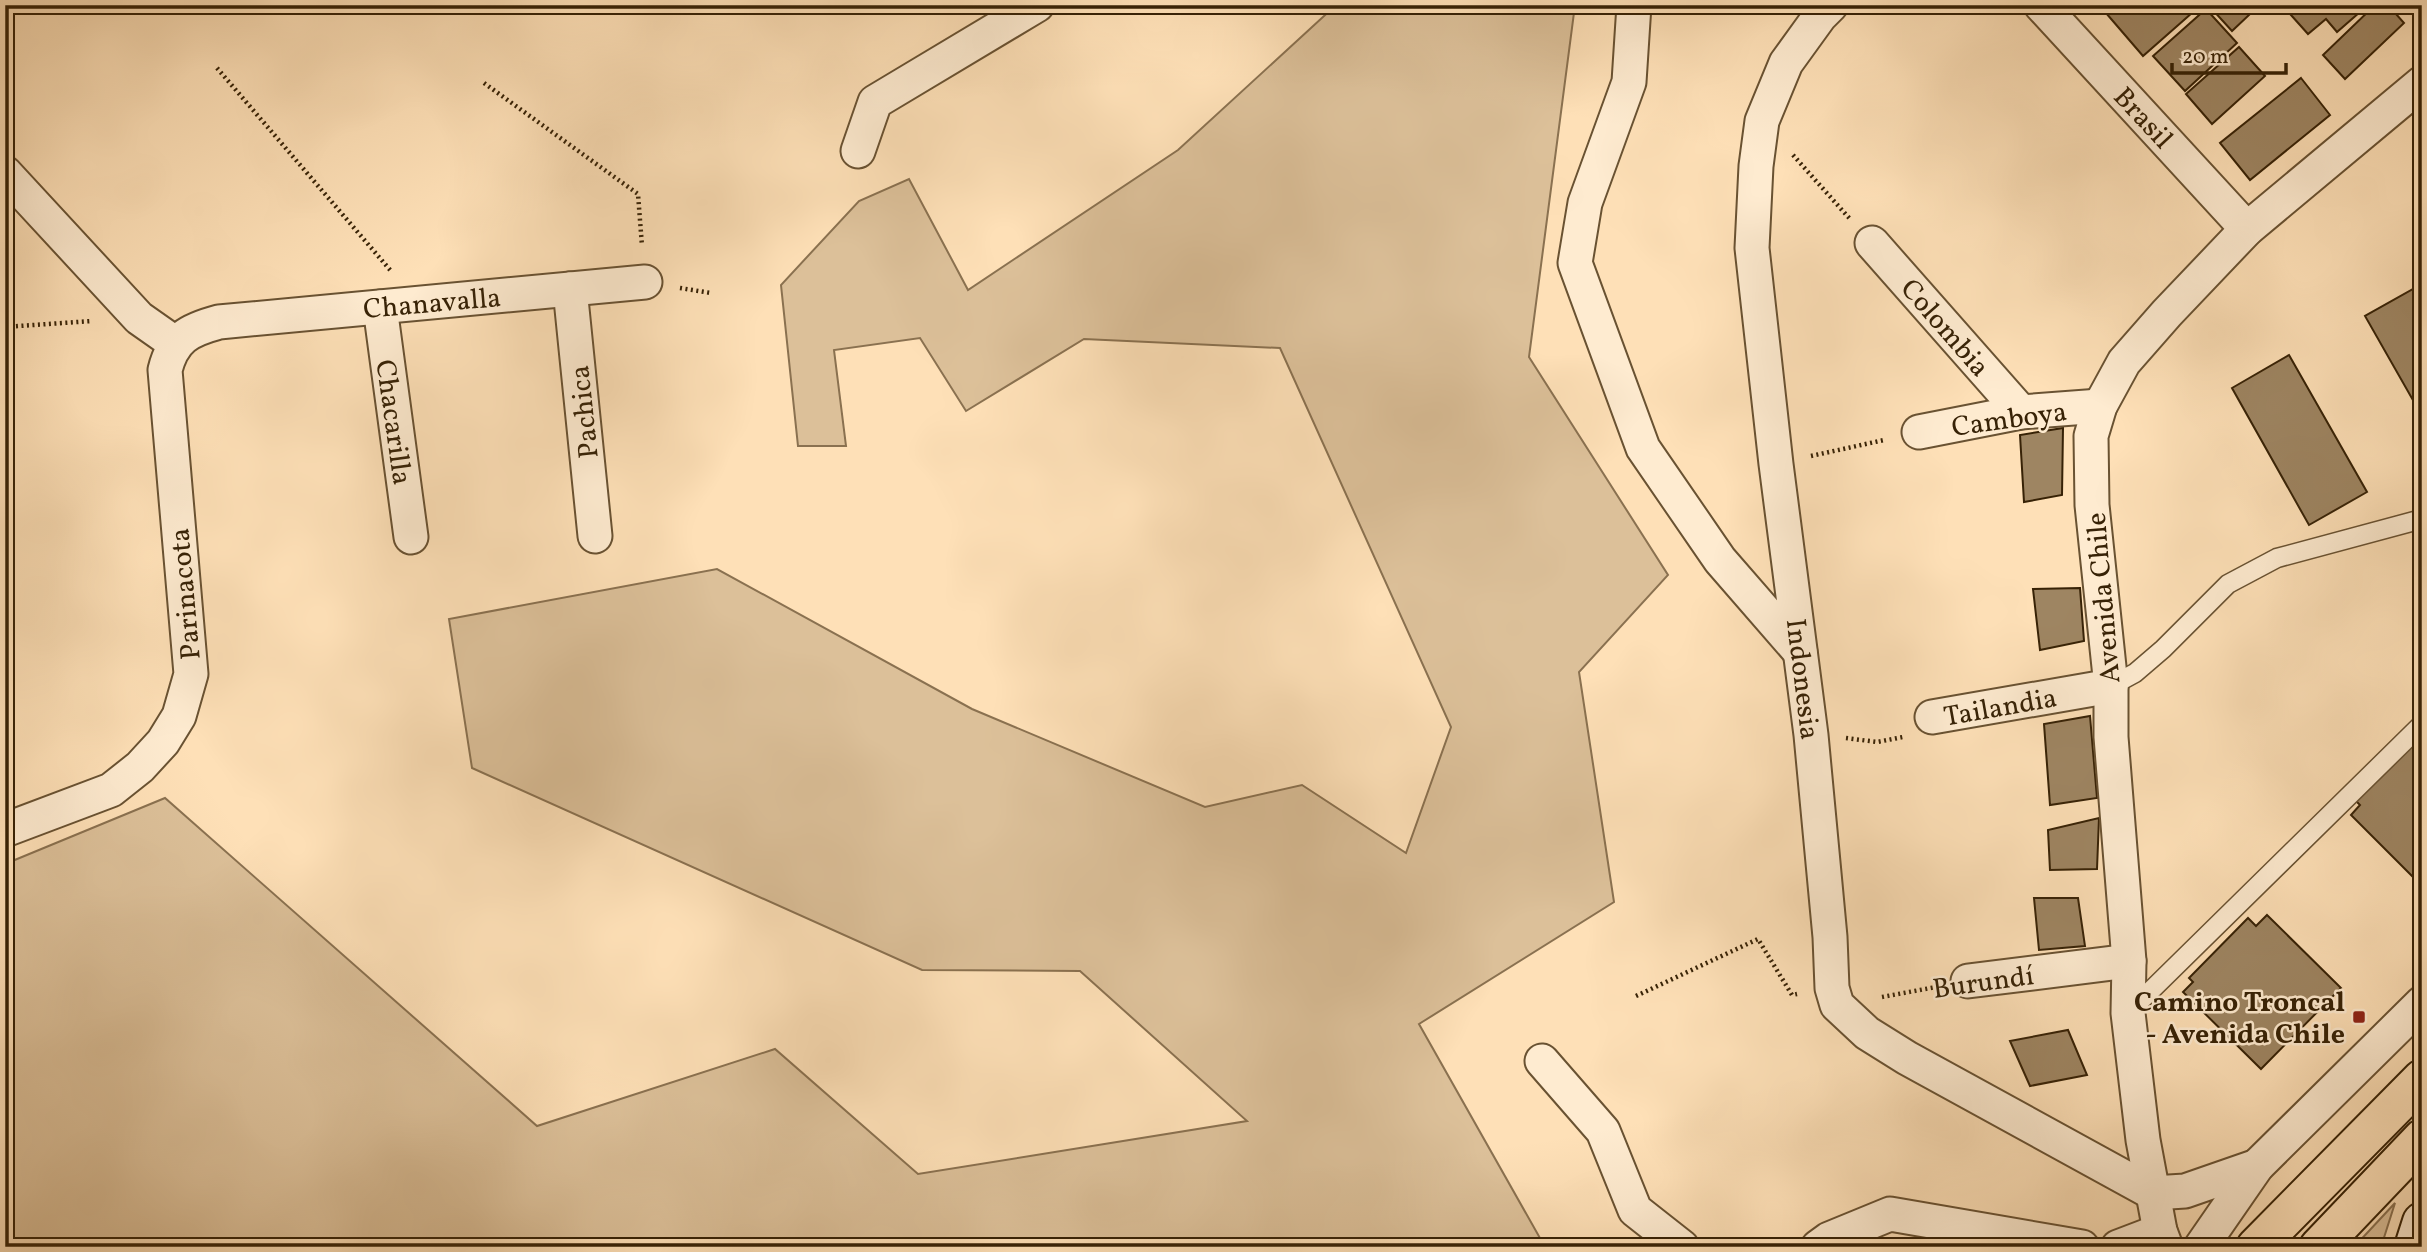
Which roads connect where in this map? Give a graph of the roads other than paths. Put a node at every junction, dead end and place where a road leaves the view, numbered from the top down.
1 (1037, 5) edge
2 (1634, 5) edge
3 (1831, 5) edge
4 (2041, 5) edge
5 (2422, 83) edge
6 (858, 151) dead end
7 (5, 173) edge
8 (2247, 229) junction
9 (1872, 243) road end
10 (645, 282) road end
11 (570, 289) junction
12 (380, 307) junction
13 (176, 344) junction
14 (2100, 406) junction
15 (2021, 412) junction
16 (1919, 432) road end
17 (2422, 519) edge
18 (595, 536) dead end
19 (411, 537) dead end
20 (1800, 652) junction
21 (2111, 686) junction
22 (1932, 717) road end
23 (2422, 724) edge
24 (5, 830) edge
25 (2129, 961) junction
26 (1968, 981) road end
27 (2422, 1003) edge
28 (2129, 1013) junction
29 (1542, 1061) dead end
30 (2422, 1079) edge
31 (2422, 1139) edge
32 (2257, 1166) junction
33 (2153, 1193) junction
34 (2422, 1222) edge
35 (2163, 1239) edge
36 (1682, 1247) edge
37 (1818, 1247) edge
38 (2082, 1247) edge
39 (2118, 1247) edge
40 (2201, 1247) edge
41 (2256, 1247) edge
42 (2319, 1247) edge
43 (2414, 1247) edge

1 - 6 street
2 - 20 street
3 - 20 street, Indonesia
4 - 8 street, Brasil
5 - 8 street, Avenida Chile
7 - 13 street
8 - 14 street, Avenida Chile
9 - 15 street, Colombia
10 - 11 street, Chanavalla
11 - 12 street, Chanavalla
11 - 18 street, Pachica
12 - 13 street, Chanavalla
12 - 19 street, Chacarilla
13 - 24 street, Parinacota
14 - 15 street, Camboya
14 - 21 street, Avenida Chile
15 - 16 street, Camboya
17 - 21 lane
20 - 33 street, Indonesia
21 - 22 street, Tailandia
21 - 25 street, Avenida Chile
23 - 28 lane
25 - 26 street, Burundí
25 - 28 street, Avenida Chile
27 - 32 street
28 - 33 street, Avenida Chile
29 - 36 street
30 - 41 main road
31 - 42 main road
32 - 33 street
32 - 40 street
33 - 35 street, Avenida Chile
34 - 43 main road
35 - 39 street
37 - 38 street

